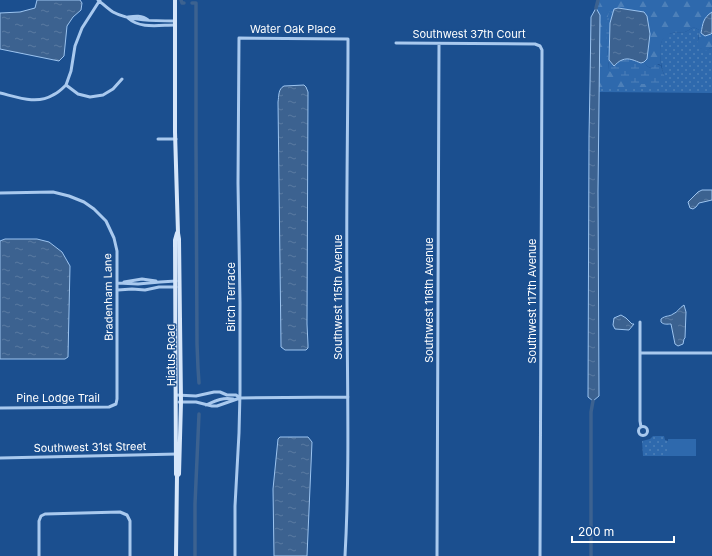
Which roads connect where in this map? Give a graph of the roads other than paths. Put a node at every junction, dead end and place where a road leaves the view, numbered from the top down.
1 (99, 0) edge
2 (175, 0) edge
3 (126, 17) junction
4 (175, 23) junction
5 (239, 38) joint
6 (348, 39) joint
7 (396, 43) dead end
8 (439, 44) junction
9 (540, 46) joint
10 (122, 79) dead end
11 (66, 86) junction
12 (0, 93) edge
13 (158, 139) dead end
14 (176, 139) junction
15 (0, 193) edge
16 (139, 280) junction
17 (178, 281) junction
18 (160, 282) junction
19 (118, 283) junction
20 (140, 284) junction
21 (178, 287) junction
22 (118, 290) junction
23 (140, 290) junction
24 (640, 322) dead end
25 (640, 353) junction
26 (712, 353) edge
27 (220, 392) junction
28 (178, 395) junction
29 (348, 397) junction
30 (240, 398) junction
31 (222, 399) junction
32 (235, 399) junction
33 (175, 402) junction
34 (181, 402) junction
35 (116, 404) joint
36 (206, 405) junction
37 (0, 408) edge
38 (641, 427) dead end
39 (178, 454) junction
40 (0, 458) edge
41 (39, 556) edge
42 (130, 556) edge
43 (176, 556) edge
44 (235, 556) edge
45 (345, 556) edge
46 (437, 556) edge
47 (540, 556) edge

1 - 3 street
1 - 11 street
2 - 4 street, Hiatus Road
3 - 4 street
3 - 4 street
4 - 14 street, Hiatus Road
5 - 6 street, Water Oak Place
5 - 30 street, Birch Terrace
6 - 29 street, Southwest 115th Avenue
7 - 8 street, Southwest 37th Court
8 - 9 street, Southwest 37th Court
8 - 46 street, Southwest 116th Avenue
9 - 47 street, Southwest 117th Avenue
10 - 11 street
11 - 12 street
13 - 14 street
14 - 17 street, Hiatus Road
15 - 19 street, Bradenham Lane
16 - 18 street
16 - 19 street
16 - 20 street
17 - 18 street
17 - 21 street, Hiatus Road
18 - 20 street
19 - 20 street
19 - 22 street, Bradenham Lane
20 - 23 street
21 - 23 street
21 - 28 street, Hiatus Road
22 - 23 street
22 - 35 street, Bradenham Lane
24 - 25 street
25 - 26 street
25 - 38 street
27 - 28 street
27 - 30 street
27 - 31 street
28 - 33 street, Hiatus Road
28 - 34 street, Hiatus Road
29 - 30 street
29 - 45 street, Southwest 115th Avenue
30 - 32 street
30 - 44 street, Birch Terrace
31 - 32 street
31 - 36 street
32 - 36 street
33 - 34 street
33 - 39 street, Hiatus Road
34 - 36 street
34 - 39 street, Hiatus Road
35 - 37 street, Pine Lodge Trail
39 - 40 street, Southwest 31st Street
39 - 43 street, Hiatus Road
41 - 42 street

